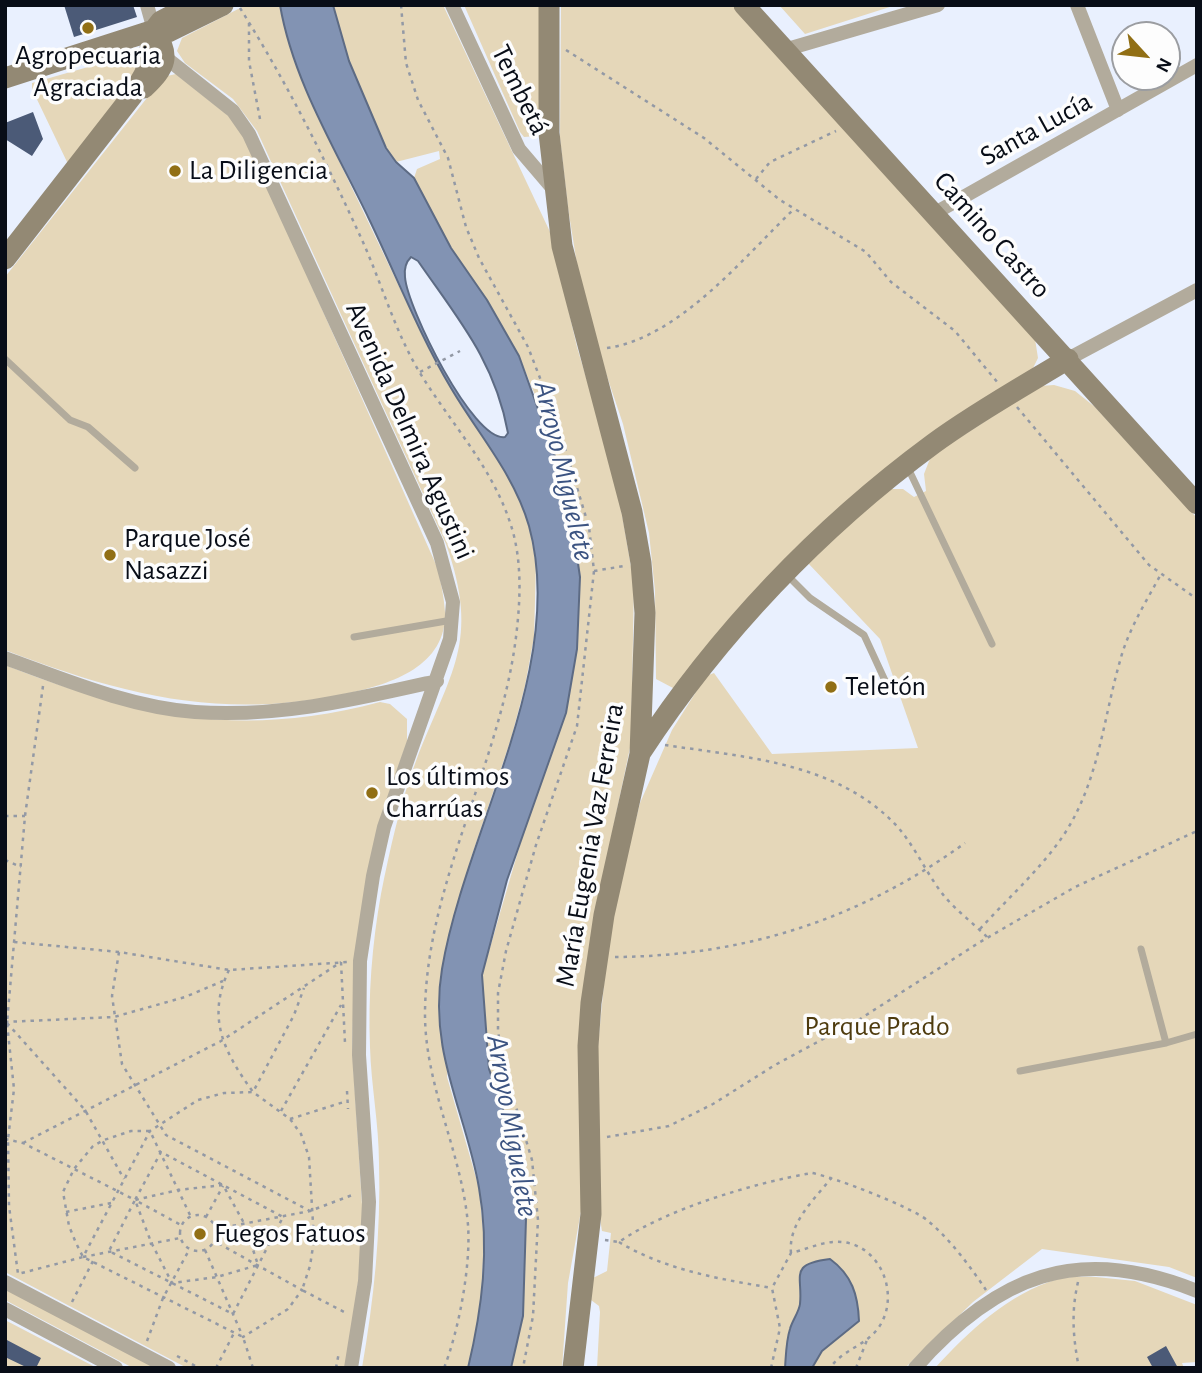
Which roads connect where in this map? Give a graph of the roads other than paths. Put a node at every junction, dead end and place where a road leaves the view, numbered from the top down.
1 (147, 5) edge
2 (192, 5) edge
3 (223, 5) edge
4 (452, 5) edge
5 (549, 5) edge
6 (744, 5) edge
7 (938, 5) edge
8 (1077, 5) edge
9 (154, 30) junction
10 (784, 50) junction
11 (165, 57) junction
12 (1197, 65) edge
13 (5, 78) edge
14 (132, 96) junction
15 (1118, 110) junction
16 (554, 190) junction
17 (935, 214) junction
18 (6, 258) edge
19 (1197, 290) edge
20 (5, 359) edge
21 (1068, 359) junction
22 (906, 465) junction
23 (135, 468) dead end
24 (1197, 504) edge
25 (785, 573) junction
26 (453, 620) junction
27 (354, 637) dead end
28 (992, 644) dead end
29 (5, 658) edge
30 (438, 681) junction
31 (888, 687) dead end
32 (644, 748) junction
33 (1141, 949) dead end
34 (1197, 1034) edge
35 (1166, 1043) junction
36 (1020, 1072) dead end
37 (5, 1282) edge
38 (1197, 1291) edge
39 (5, 1309) edge
40 (116, 1368) edge
41 (169, 1368) edge
42 (351, 1368) edge
43 (573, 1368) edge
44 (915, 1368) edge

1 - 9 street
2 - 9 street
3 - 9 street
4 - 16 street, Tembetá
5 - 16 street, María Eugenia Vaz Ferreira
6 - 10 street, Camino Castro
7 - 10 street
8 - 15 street
9 - 11 street
9 - 13 street
9 - 14 street
10 - 17 street, Camino Castro
11 - 14 street
11 - 26 street, Avenida Delmira Agustini
12 - 15 street, Santa Lucía
14 - 18 street
15 - 17 street, Santa Lucía
16 - 32 street, María Eugenia Vaz Ferreira
17 - 21 street, Camino Castro
19 - 21 street
20 - 23 lane
21 - 22 street
21 - 24 street, Camino Castro
22 - 25 street
22 - 28 lane
25 - 31 lane
25 - 32 street
26 - 27 lane
26 - 30 street, Avenida Delmira Agustini
29 - 30 street
30 - 42 street, Avenida Delmira Agustini
32 - 43 street, María Eugenia Vaz Ferreira
33 - 35 lane
34 - 35 lane
35 - 36 lane
37 - 41 street
38 - 44 street
39 - 40 street

